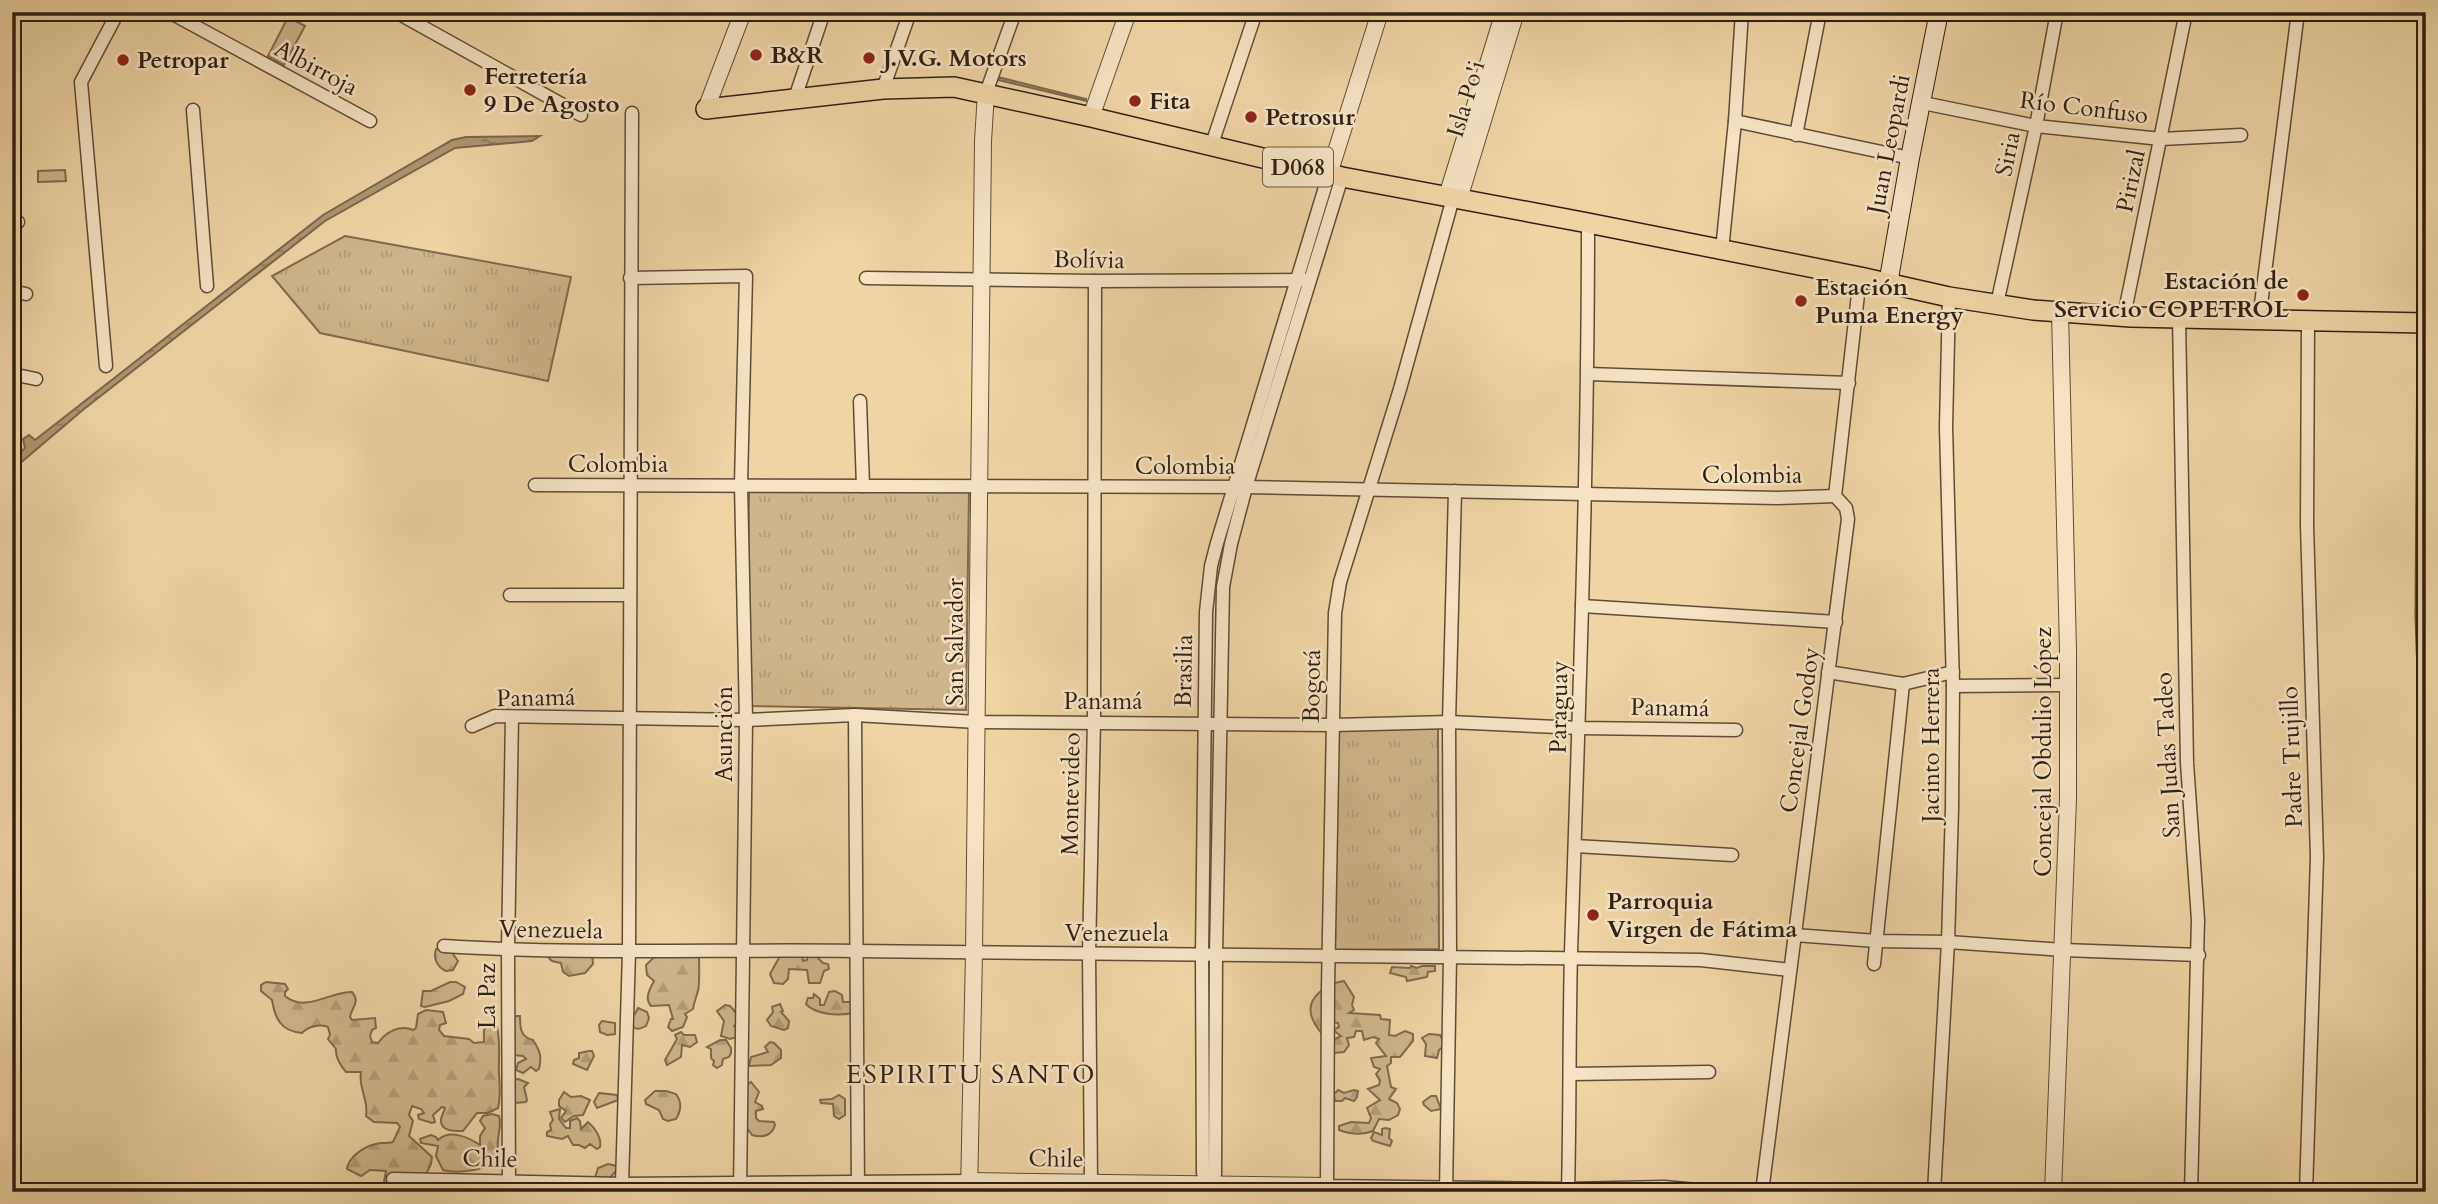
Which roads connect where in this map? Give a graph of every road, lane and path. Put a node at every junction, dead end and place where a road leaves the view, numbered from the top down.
1 (118, 12) edge
2 (169, 12) edge
3 (396, 12) edge
4 (824, 12) edge
5 (911, 12) edge
6 (1015, 12) edge
7 (1128, 12) edge
8 (1256, 12) edge
9 (1380, 12) edge
10 (1504, 12) edge
11 (1516, 12) edge
12 (1742, 12) edge
13 (1820, 12) edge
14 (1939, 12) edge
15 (2057, 12) edge
16 (2186, 12) edge
17 (2298, 12) edge
18 (741, 13) edge
19 (883, 89) junction
20 (986, 93) junction
21 (794, 98) junction
22 (1923, 103) junction
23 (706, 109) joint
24 (193, 110) dead end
25 (632, 113) dead end
26 (582, 115) dead end
27 (1091, 117) junction
28 (370, 121) dead end
29 (1735, 121) junction
30 (2036, 126) junction
31 (1796, 135) junction
32 (2241, 135) dead end
33 (2161, 139) junction
34 (1211, 147) junction
35 (1910, 158) junction
36 (1336, 176) junction
37 (1453, 198) junction
38 (1588, 223) junction
39 (1722, 250) junction
40 (1860, 277) junction
41 (630, 278) junction
42 (866, 278) dead end
43 (983, 278) junction
44 (1305, 280) junction
45 (1095, 281) junction
46 (1888, 284) junction
47 (207, 286) dead end
48 (12, 291) edge
49 (26, 294) dead end
50 (1949, 298) junction
51 (1997, 304) junction
52 (2060, 312) junction
53 (2124, 317) junction
54 (2179, 317) junction
55 (2259, 320) junction
56 (2308, 321) junction
57 (2425, 323) edge
58 (106, 366) dead end
59 (12, 374) edge
60 (1588, 374) junction
61 (36, 379) dead end
62 (1849, 383) junction
63 (860, 401) dead end
64 (741, 484) junction
65 (535, 485) dead end
66 (629, 485) junction
67 (863, 486) junction
68 (978, 486) junction
69 (1240, 487) junction
70 (1095, 488) junction
71 (1369, 489) junction
72 (1455, 491) junction
73 (1586, 493) junction
74 (1835, 496) junction
75 (510, 595) dead end
76 (629, 595) junction
77 (1582, 606) junction
78 (2424, 617) edge
79 (1836, 622) junction
80 (1953, 672) junction
81 (1828, 673) junction
82 (1903, 684) junction
83 (2068, 685) junction
84 (1953, 687) junction
85 (855, 715) junction
86 (512, 717) junction
87 (629, 718) junction
88 (746, 720) junction
89 (1094, 721) junction
90 (977, 722) junction
91 (1449, 722) junction
92 (1204, 723) junction
93 (1220, 723) junction
94 (1334, 725) junction
95 (472, 726) dead end
96 (1580, 728) junction
97 (1736, 730) dead end
98 (2426, 731) edge
99 (1203, 844) junction
100 (1218, 844) junction
101 (1575, 846) junction
102 (1732, 855) dead end
103 (1794, 935) junction
104 (1877, 941) junction
105 (1948, 942) junction
106 (444, 946) dead end
107 (508, 950) junction
108 (743, 950) junction
109 (2063, 950) junction
110 (856, 951) junction
111 (629, 952) junction
112 (974, 953) junction
113 (1089, 954) junction
114 (1202, 955) junction
115 (2199, 955) junction
116 (1216, 956) junction
117 (1330, 956) junction
118 (1450, 957) junction
119 (1571, 958) junction
120 (1874, 964) dead end
121 (1790, 970) junction
122 (2426, 1045) edge
123 (1209, 1072) junction
124 (1709, 1072) dead end
125 (1570, 1074) junction
126 (2424, 1172) edge
127 (393, 1180) dead end
128 (1091, 1182) junction
129 (622, 1184) junction
130 (740, 1186) edge
131 (969, 1186) edge
132 (509, 1187) edge
133 (859, 1187) edge
134 (1211, 1188) edge
135 (1327, 1189) edge
136 (1446, 1189) edge
137 (1568, 1190) edge
138 (1719, 1192) edge
139 (1762, 1192) edge
140 (1934, 1192) edge
141 (2053, 1192) edge
142 (2191, 1192) edge
143 (2306, 1192) edge
144 (2424, 1192) edge

1 - 58 street
2 - 28 street, Albirroja
3 - 26 street
4 - 21 street
5 - 19 street
6 - 20 street
7 - 27 street
8 - 34 street
9 - 36 street
10 - 37 street, Isla Po'i
11 - 37 street, Isla Po'i
12 - 29 street
13 - 31 street
14 - 22 main road, Juan Leopardi
15 - 30 street, Siria
16 - 33 street, Pirizal
17 - 55 street
18 - 23 street
19 - 20 main road, D068
19 - 21 main road, D068
20 - 27 main road, D068
20 - 43 street, San Salvador
21 - 23 main road, D068
22 - 30 street, Río Confuso
22 - 35 main road, Juan Leopardi
24 - 47 street
25 - 41 street
27 - 34 main road, D068
29 - 31 street
29 - 39 street
30 - 33 street, Río Confuso
30 - 51 street, Siria
31 - 35 street
32 - 33 street, Río Confuso
33 - 53 street, Pirizal
34 - 36 main road, D068
35 - 46 main road, Juan Leopardi
36 - 37 main road, D068
36 - 44 street, Brasilia
37 - 38 main road, D068
37 - 71 street, Bogotá
38 - 39 main road, D068
38 - 60 street, Paraguay
39 - 40 main road, D068
40 - 46 main road, D068
40 - 62 street, Concejal Godoy
41 - 64 street, Asunción
41 - 66 street
42 - 43 street, Bolívia
43 - 45 street, Bolívia
43 - 68 street, San Salvador
44 - 45 street, Bolívia
44 - 69 street, Brasilia
45 - 70 street, Montevideo
46 - 50 main road, D068
48 - 49 street
50 - 51 main road, D068
50 - 80 street, Jacinto Herrera
51 - 52 main road, D068
52 - 53 main road, D068
52 - 83 street, Concejal Obdulio López
53 - 54 main road, D068
54 - 55 main road, D068
54 - 115 street, San Judas Tadeo
55 - 56 main road, D068
56 - 57 main road, D068
56 - 143 street, Padre Trujillo
57 - 78 street
59 - 61 street
60 - 62 street
60 - 73 street, Paraguay
62 - 74 street, Concejal Godoy
63 - 67 street
64 - 66 street, Colombia
64 - 67 street, Colombia
64 - 88 street, Asunción
65 - 66 street, Colombia
66 - 76 street
67 - 68 street, Colombia
68 - 70 street, Colombia
68 - 90 street, San Salvador
69 - 70 street, Colombia
69 - 71 street, Colombia
69 - 92 street, Brasilia
69 - 93 street, Brasilia
70 - 89 street, Montevideo
71 - 72 street, Colombia
71 - 94 street, Bogotá
72 - 73 street, Colombia
72 - 91 street
73 - 74 street, Colombia
73 - 77 street, Paraguay
74 - 79 street, Concejal Godoy
75 - 76 street
76 - 87 street
77 - 79 street
77 - 96 street, Paraguay
78 - 98 street
79 - 81 street, Concejal Godoy
80 - 82 street
80 - 84 street, Jacinto Herrera
81 - 82 street
81 - 103 street, Concejal Godoy
82 - 104 street
83 - 84 street
83 - 109 street, Concejal Obdulio López
84 - 105 street, Jacinto Herrera
85 - 88 street, Panamá
85 - 90 street, Panamá
85 - 110 street
86 - 87 street, Panamá
86 - 95 street, Panamá
86 - 107 street, La Paz
87 - 88 street, Panamá
87 - 111 street
88 - 108 street, Asunción
89 - 90 street, Panamá
89 - 92 street, Panamá
89 - 113 street, Montevideo
90 - 112 street, San Salvador
91 - 94 street, Panamá
91 - 96 street, Panamá
91 - 118 street
92 - 93 street, Panamá
92 - 99 street, Brasilia
93 - 94 street, Panamá
93 - 100 street, Brasilia
94 - 117 street, Bogotá
96 - 97 street, Panamá
96 - 101 street, Paraguay
99 - 100 street
99 - 114 street, Brasilia
100 - 116 street, Brasilia
101 - 102 street
101 - 119 street, Paraguay
103 - 104 street
103 - 121 street, Concejal Godoy
104 - 105 street
104 - 120 street
105 - 109 street
105 - 140 street, Jacinto Herrera
106 - 107 street, Venezuela
107 - 111 street, Venezuela
107 - 132 street, La Paz
108 - 110 street, Venezuela
108 - 111 street, Venezuela
108 - 130 street, Asunción
109 - 115 street
109 - 141 street, Concejal Obdulio López
110 - 112 street, Venezuela
110 - 133 street
111 - 129 street
112 - 113 street, Venezuela
112 - 131 street, San Salvador
113 - 114 street, Venezuela
113 - 128 street, Montevideo
114 - 116 street, Venezuela
114 - 123 street, Brasilia
115 - 142 street, San Judas Tadeo
116 - 117 street, Venezuela
116 - 123 street, Brasilia
117 - 118 street, Venezuela
117 - 135 street, Bogotá
118 - 119 street, Venezuela
118 - 136 street
119 - 121 street, Venezuela
119 - 125 street, Paraguay
121 - 139 street, Concejal Godoy
122 - 126 street
123 - 134 street, Brasilia
124 - 125 street
125 - 137 street, Paraguay
126 - 144 street
127 - 132 street, Chile
128 - 131 street, Chile
128 - 134 street, Chile
129 - 130 street, Chile
129 - 132 street, Chile
130 - 133 street, Chile
131 - 133 street, Chile
134 - 135 street, Chile
135 - 136 street, Chile
136 - 137 street, Chile
137 - 138 street, Chile

